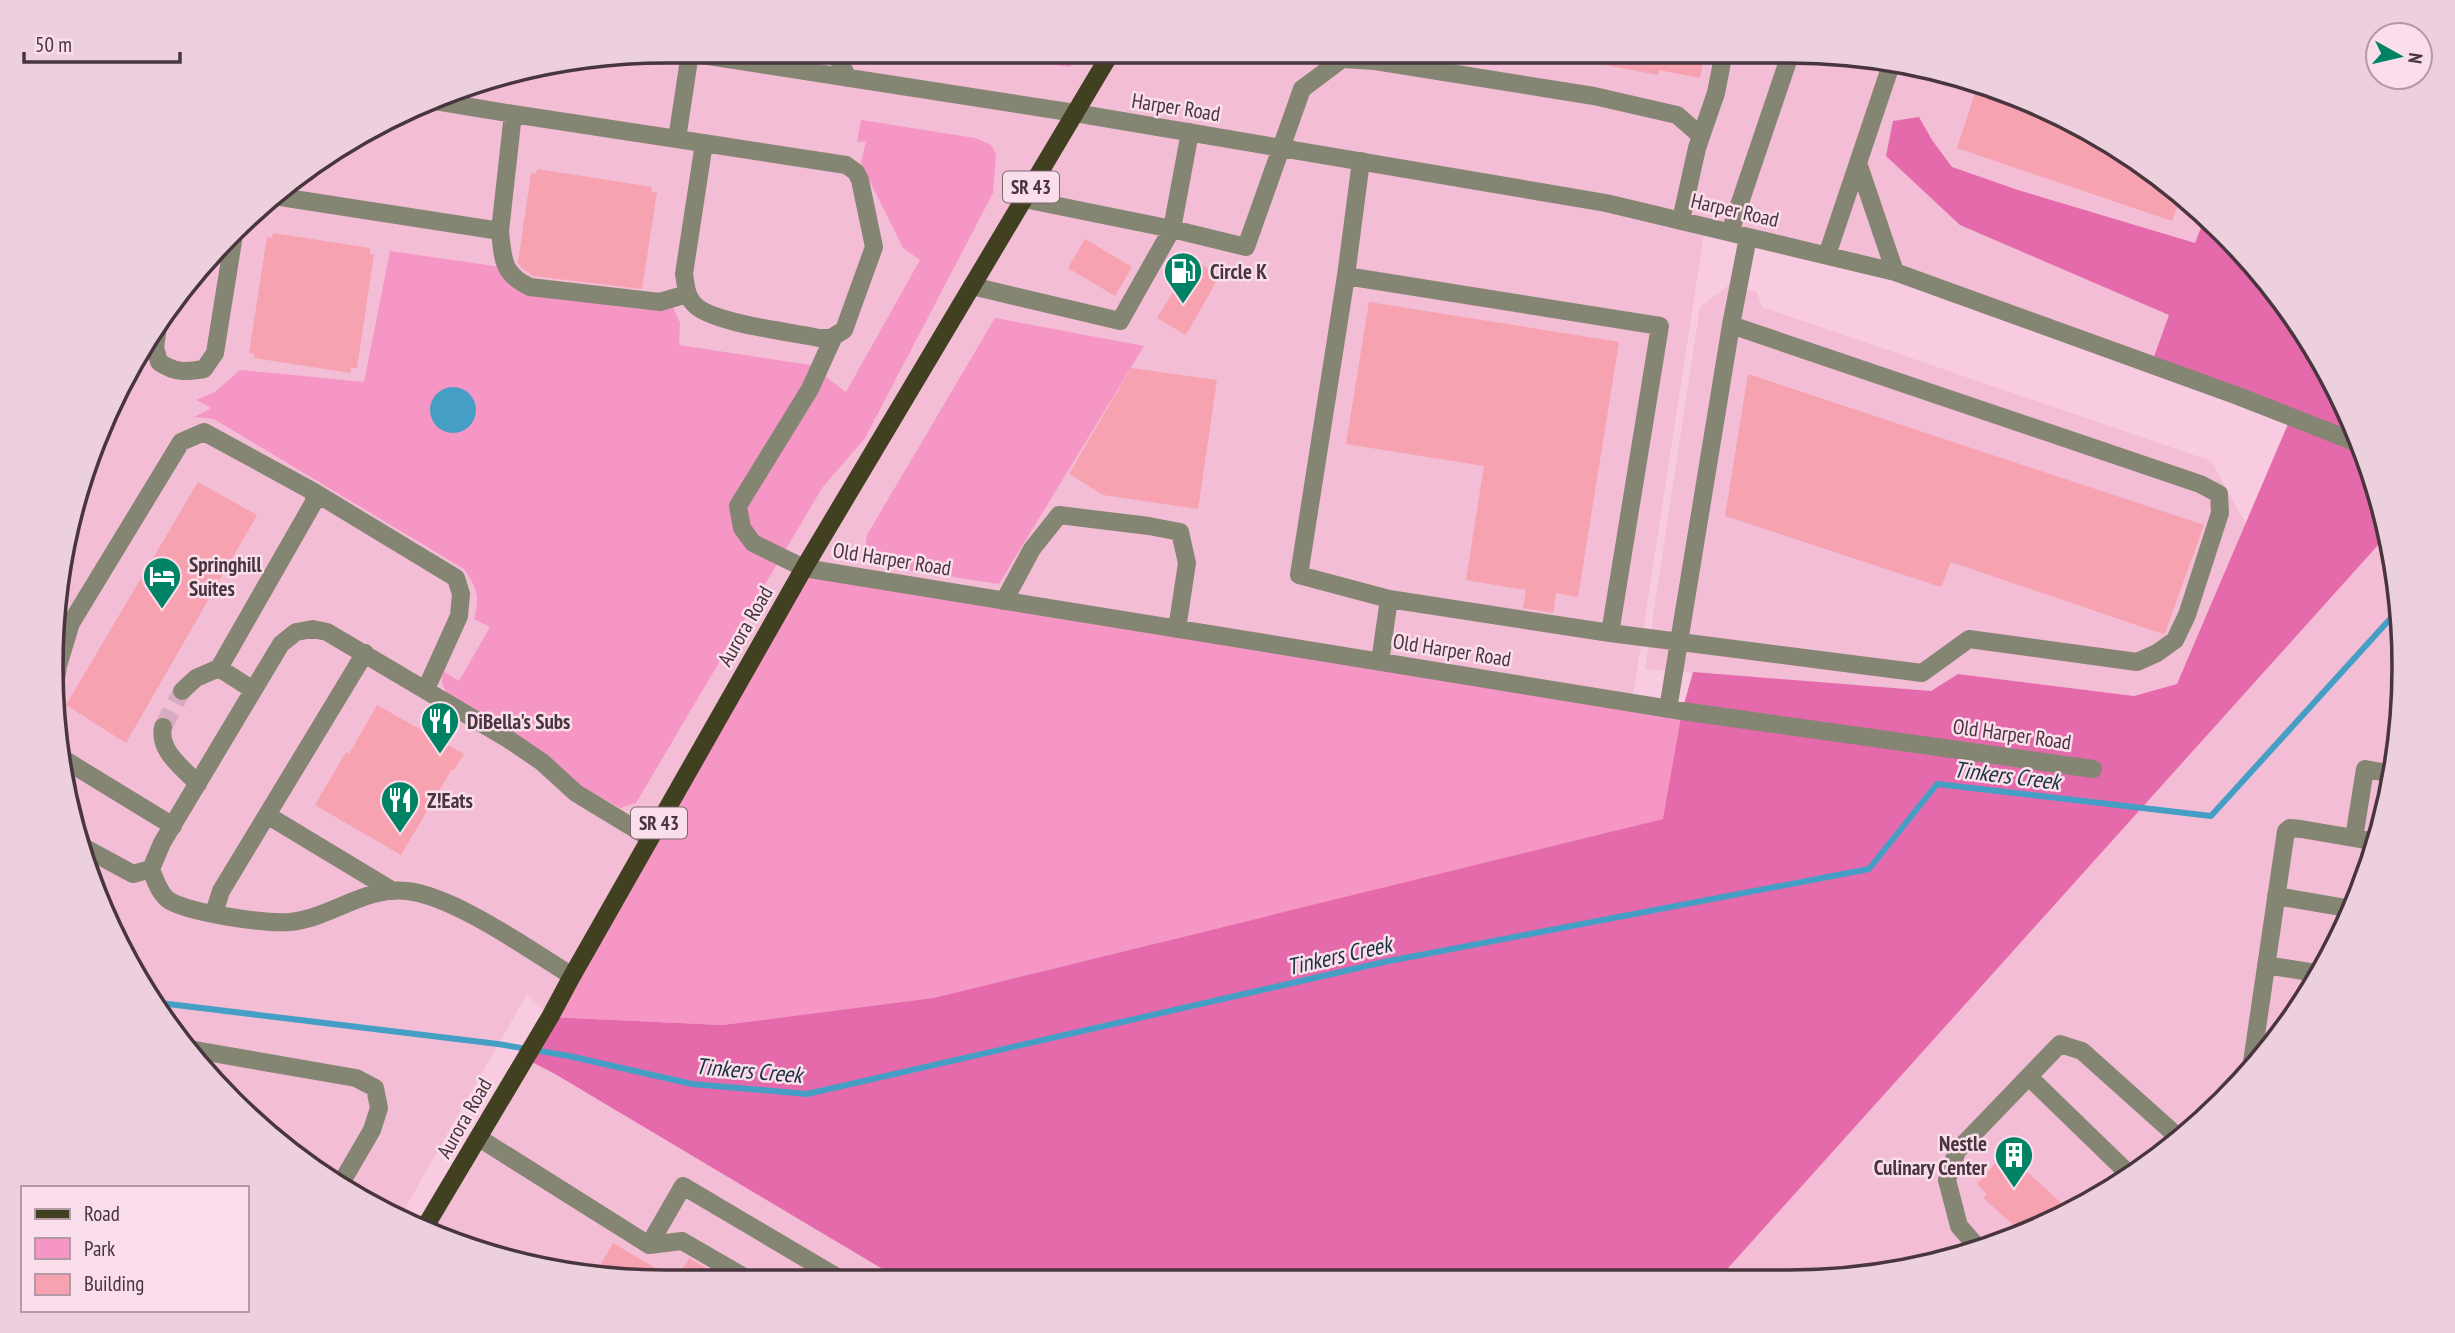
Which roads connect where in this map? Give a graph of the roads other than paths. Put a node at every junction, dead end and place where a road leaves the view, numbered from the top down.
1 (682, 63) edge
2 (754, 63) edge
3 (840, 63) edge
4 (1105, 63) edge
5 (1337, 63) edge
6 (1388, 63) edge
7 (1722, 63) edge
8 (1787, 63) edge
9 (1889, 72) edge
10 (848, 78) junction
11 (450, 104) edge
12 (1075, 113) junction
13 (513, 114) junction
14 (1190, 132) junction
15 (1701, 136) junction
16 (677, 139) junction
17 (704, 143) junction
18 (1283, 148) junction
19 (1361, 161) junction
20 (1858, 163) junction
21 (286, 199) edge
22 (1024, 199) junction
23 (1681, 220) junction
24 (1172, 229) junction
25 (500, 231) junction
26 (1730, 232) junction
27 (1748, 237) junction
28 (232, 249) edge
29 (1827, 255) junction
30 (1895, 272) junction
31 (1346, 276) junction
32 (972, 286) junction
33 (687, 294) junction
34 (1731, 325) junction
35 (834, 336) junction
36 (155, 347) edge
37 (2347, 439) edge
38 (314, 492) junction
39 (804, 568) junction
40 (1389, 599) junction
41 (1004, 601) junction
42 (1177, 629) junction
43 (1610, 633) junction
44 (1681, 642) junction
45 (63, 648) edge
46 (365, 653) junction
47 (1380, 662) junction
48 (219, 668) junction
49 (426, 689) junction
50 (253, 690) junction
51 (182, 691) tunnel mouth
52 (1668, 709) junction
53 (163, 727) dead end
54 (71, 764) edge
55 (2093, 769) dead end
56 (2382, 772) edge
57 (198, 784) junction
58 (267, 816) junction
59 (173, 826) junction
60 (650, 838) junction
61 (2354, 838) junction
62 (2366, 840) edge
63 (93, 852) edge
64 (151, 869) junction
65 (393, 891) junction
66 (2277, 896) junction
67 (2341, 907) edge
68 (214, 913) junction
69 (2266, 965) junction
70 (2309, 972) edge
71 (572, 976) junction
72 (2254, 1050) edge
73 (202, 1051) edge
74 (2029, 1077) junction
75 (2172, 1132) edge
76 (479, 1138) junction
77 (2124, 1168) edge
78 (345, 1177) edge
79 (429, 1221) edge
80 (1972, 1241) edge
81 (649, 1245) junction
82 (733, 1270) edge
83 (825, 1270) edge

1 - 16 street
2 - 10 street, Harper Road
3 - 10 street
4 - 12 main road, Aurora Road / SR 43
5 - 18 street
6 - 15 street
7 - 15 street
8 - 26 street
9 - 20 street
10 - 12 street, Harper Road
11 - 13 street
12 - 14 street, Harper Road
12 - 22 main road, Aurora Road / SR 43
13 - 16 street
13 - 25 street
14 - 18 street, Harper Road
14 - 24 street
15 - 23 street
16 - 17 street
17 - 33 street
17 - 35 street
18 - 19 street, Harper Road
18 - 24 street
19 - 23 street, Harper Road
19 - 31 street
20 - 29 street
20 - 30 street
21 - 25 street
22 - 24 street
22 - 32 main road, Aurora Road / SR 43
23 - 26 street, Harper Road
24 - 32 street
25 - 33 street
26 - 27 street, Harper Road
27 - 29 street, Harper Road
27 - 34 street
28 - 36 street
29 - 30 street, Harper Road
30 - 37 street, Harper Road
31 - 40 street
31 - 43 street
32 - 39 main road, Aurora Road / SR 43
33 - 35 street
34 - 44 street
34 - 44 street
35 - 39 street, Old Harper Road
38 - 45 street
38 - 48 street
38 - 49 street
39 - 41 street, Old Harper Road
39 - 60 main road, Aurora Road / SR 43
40 - 43 street
40 - 47 street
41 - 42 street, Old Harper Road
41 - 42 street
42 - 47 street, Old Harper Road
43 - 44 street
44 - 52 street
46 - 49 street
46 - 50 street
46 - 58 street
47 - 52 street, Old Harper Road
48 - 50 street
48 - 51 street
49 - 60 street
50 - 57 street
52 - 55 street, Old Harper Road
53 - 57 street
54 - 59 street
56 - 61 street
57 - 59 street
58 - 65 street
58 - 68 street
59 - 64 street
60 - 71 main road, Aurora Road / SR 43
61 - 62 street
61 - 66 street
63 - 64 street
64 - 68 street
65 - 68 street
65 - 71 street
66 - 67 street
66 - 69 street
69 - 70 street
69 - 72 street
71 - 76 main road, Aurora Road / SR 43
73 - 78 street
74 - 75 street
74 - 77 street
74 - 80 street
76 - 79 main road, Aurora Road / SR 43
76 - 81 street
81 - 82 street
81 - 83 street

